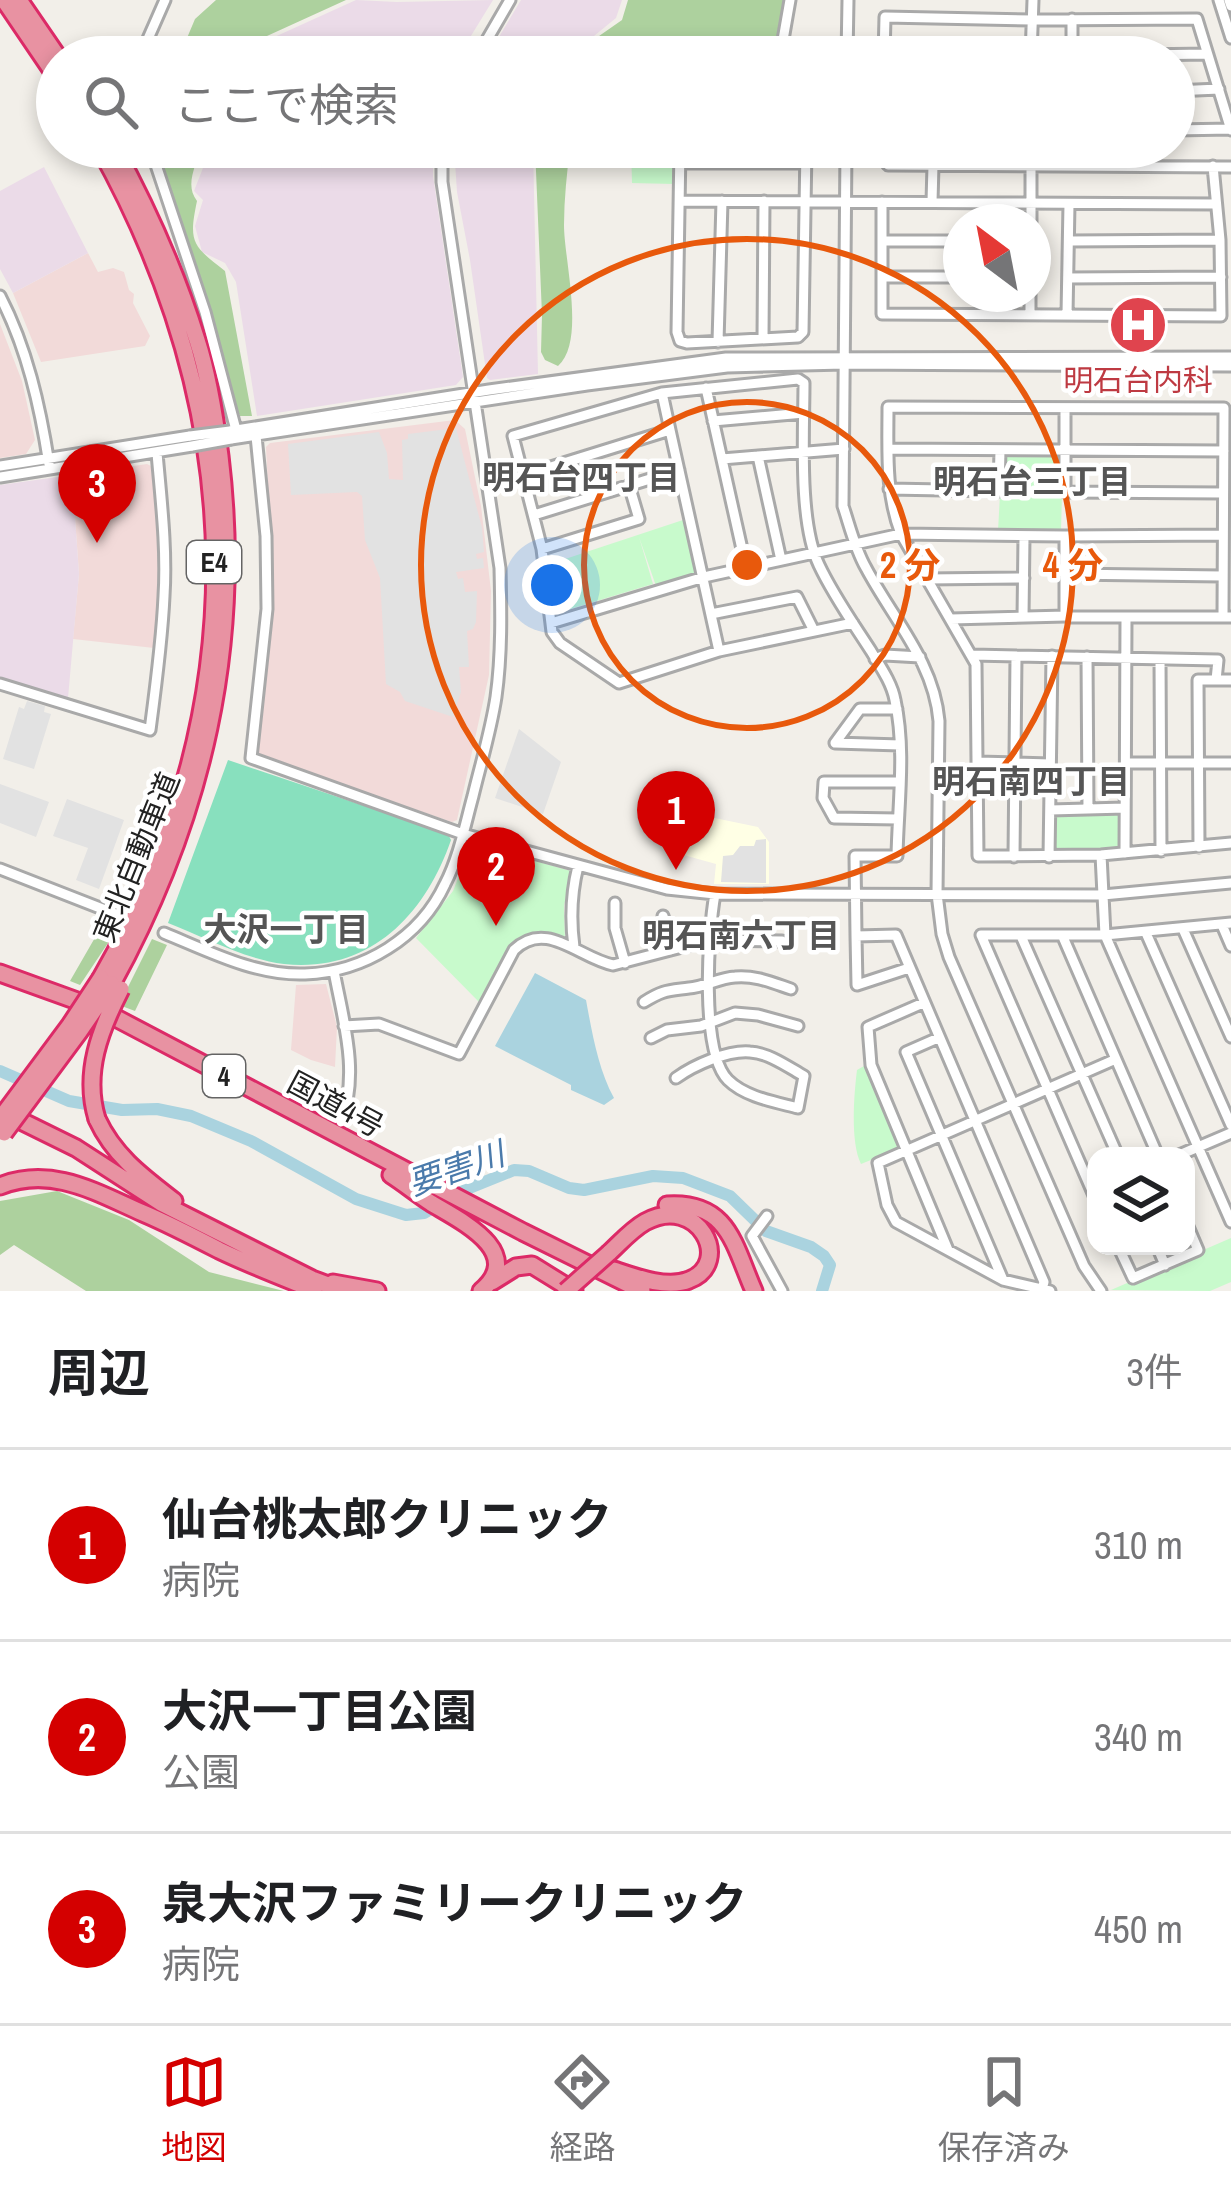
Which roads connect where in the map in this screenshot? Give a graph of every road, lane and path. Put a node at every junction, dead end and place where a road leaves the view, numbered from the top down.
1 (4, 0) edge
2 (19, 0) edge
3 (165, 0) edge
4 (510, 0) edge
5 (790, 0) edge
6 (848, 0) edge
7 (1033, 0) edge
8 (1220, 0) edge
9 (1072, 19) junction
10 (1032, 20) junction
11 (44, 36) edge
12 (149, 36) edge
13 (489, 36) edge
14 (784, 36) edge
15 (847, 36) edge
16 (884, 36) edge
17 (1032, 36) edge
18 (1072, 36) edge
19 (1231, 38) edge
20 (36, 47) edge
21 (1195, 54) edge
22 (1207, 54) junction
23 (1219, 89) junction
24 (1195, 91) edge
25 (1231, 129) edge
26 (1195, 130) edge
27 (1195, 166) edge
28 (1213, 166) junction
29 (1231, 167) edge
30 (110, 168) edge
31 (125, 168) edge
32 (157, 168) edge
33 (442, 168) edge
34 (680, 168) edge
35 (806, 168) edge
36 (846, 168) edge
37 (933, 168) edge
38 (1031, 168) edge
39 (680, 201) junction
40 (722, 201) junction
41 (764, 201) junction
42 (805, 201) junction
43 (845, 201) junction
44 (882, 202) junction
45 (932, 202) junction
46 (1031, 203) junction
47 (1069, 204) junction
48 (1216, 204) junction
49 (1220, 240) junction
50 (882, 241) junction
51 (943, 241) edge
52 (1069, 241) junction
53 (882, 277) junction
54 (943, 277) edge
55 (1221, 277) junction
56 (1068, 278) junction
57 (0, 296) edge
58 (1030, 315) joint
59 (1066, 315) junction
60 (5, 317) edge
61 (763, 340) junction
62 (718, 341) junction
63 (844, 360) junction
64 (1231, 362) edge
65 (706, 388) junction
66 (662, 393) junction
67 (476, 397) junction
68 (1065, 408) junction
69 (804, 413) junction
70 (713, 421) junction
71 (670, 430) junction
72 (232, 434) junction
73 (256, 436) junction
74 (191, 441) junction
75 (844, 449) junction
76 (888, 449) junction
77 (1000, 450) junction
78 (1065, 450) junction
79 (804, 451) junction
80 (1224, 451) junction
81 (157, 452) junction
82 (758, 456) junction
83 (722, 459) junction
84 (49, 464) junction
85 (0, 466) edge
86 (679, 470) junction
87 (525, 475) junction
88 (0, 476) edge
89 (629, 485) junction
90 (889, 490) junction
91 (1223, 493) junction
92 (534, 515) junction
93 (901, 534) junction
94 (1065, 536) junction
95 (1223, 536) junction
96 (1024, 537) junction
97 (854, 544) junction
98 (542, 549) junction
99 (814, 553) junction
100 (781, 560) junction
101 (746, 568) junction
102 (1066, 574) junction
103 (1222, 576) junction
104 (704, 577) junction
105 (1024, 578) junction
106 (926, 579) junction
107 (711, 614) junction
108 (1066, 616) junction
109 (1023, 617) junction
110 (1227, 617) edge
111 (1126, 618) junction
112 (951, 619) junction
113 (551, 623) junction
114 (853, 623) junction
115 (814, 631) junction
116 (719, 651) junction
117 (972, 655) junction
118 (1016, 656) junction
119 (1052, 656) junction
120 (920, 657) junction
121 (1087, 657) junction
122 (1125, 658) junction
123 (1160, 658) junction
124 (875, 659) junction
125 (1216, 680) junction
126 (1231, 680) edge
127 (0, 684) edge
128 (897, 709) junction
129 (900, 745) junction
130 (978, 762) junction
131 (1015, 763) junction
132 (1161, 763) junction
133 (1198, 763) junction
134 (1231, 763) edge
135 (1050, 764) junction
136 (1126, 764) junction
137 (899, 782) junction
138 (1125, 808) junction
139 (1088, 809) junction
140 (1050, 810) junction
141 (898, 819) junction
142 (463, 834) junction
143 (1231, 843) edge
144 (1199, 848) junction
145 (1161, 850) junction
146 (1125, 853) junction
147 (1101, 855) junction
148 (1014, 856) junction
149 (1049, 857) junction
150 (578, 866) junction
151 (2, 874) edge
152 (1231, 883) edge
153 (715, 894) junction
154 (856, 894) junction
155 (938, 894) junction
156 (1103, 896) junction
157 (615, 903) dead end
158 (118, 915) dead end
159 (662, 916) dead end
160 (1226, 924) edge
161 (1183, 929) junction
162 (1146, 933) junction
163 (164, 934) dead end
164 (1106, 935) junction
165 (856, 936) junction
166 (1021, 936) junction
167 (1063, 937) junction
168 (709, 940) junction
169 (782, 941) dead end
170 (1231, 946) edge
171 (574, 947) junction
172 (673, 947) junction
173 (625, 963) junction
174 (909, 968) junction
175 (334, 970) junction
176 (0, 974) edge
177 (0, 983) edge
178 (708, 983) junction
179 (111, 984) junction
180 (791, 989) dead end
181 (644, 1002) dead end
182 (923, 1003) junction
183 (712, 1022) junction
184 (344, 1026) junction
185 (798, 1026) dead end
186 (1231, 1037) edge
187 (651, 1038) dead end
188 (938, 1039) junction
189 (716, 1059) junction
190 (1116, 1060) junction
191 (1082, 1074) junction
192 (676, 1078) dead end
193 (1048, 1089) junction
194 (1013, 1104) junction
195 (974, 1121) junction
196 (1, 1122) edge
197 (341, 1122) junction
198 (318, 1125) junction
199 (1231, 1129) edge
200 (942, 1135) junction
201 (356, 1145) junction
202 (1114, 1147) edge
203 (1154, 1147) edge
204 (1198, 1147) junction
205 (1195, 1148) edge
206 (907, 1150) junction
207 (1087, 1179) edge
208 (0, 1186) edge
209 (443, 1200) junction
210 (162, 1220) junction
211 (200, 1222) junction
212 (763, 1222) dead end
213 (1231, 1222) edge
214 (523, 1232) junction
215 (948, 1250) junction
216 (605, 1251) junction
217 (1122, 1255) edge
218 (1160, 1255) edge
219 (1187, 1255) edge
220 (1165, 1265) junction
221 (1003, 1280) junction
222 (314, 1285) edge
223 (485, 1287) edge
224 (1093, 1289) edge
225 (562, 1290) edge
226 (1046, 1290) edge
227 (344, 1291) edge
228 (377, 1291) edge
229 (618, 1291) edge
230 (642, 1291) edge
231 (754, 1291) edge
232 (782, 1291) edge

1 - 20 highway
2 - 11 highway
3 - 12 street
4 - 13 street
5 - 14 street
6 - 15 street
7 - 10 street
8 - 19 street
9 - 10 street
9 - 18 street
9 - 22 street
10 - 16 street
10 - 17 street
21 - 22 street
22 - 23 street
23 - 24 street
23 - 25 street
25 - 26 street
27 - 28 street
28 - 29 street
28 - 48 street
30 - 179 highway, 東北自動車道 / E4
31 - 179 highway, 東北自動車道 / E4
32 - 72 street
33 - 67 street
34 - 39 street
35 - 42 street
36 - 43 street
37 - 45 street
38 - 46 street
39 - 40 street
39 - 62 street
40 - 41 street
40 - 62 street
41 - 42 street
41 - 61 street
42 - 43 street
42 - 61 street
43 - 44 street
43 - 63 street
44 - 45 street
44 - 50 street
45 - 46 street
46 - 47 street
47 - 48 street
47 - 52 street
48 - 49 street
49 - 52 street
49 - 55 street
50 - 51 street
50 - 53 street
52 - 56 street
53 - 54 street
53 - 58 street
55 - 56 street
55 - 59 street
56 - 59 street
57 - 60 street
58 - 59 street
60 - 84 street
61 - 62 street
63 - 64 street
63 - 67 street
63 - 75 street
65 - 66 street
65 - 69 street
65 - 70 street
66 - 71 street
66 - 87 street
67 - 72 street
67 - 73 street
67 - 142 street
68 - 76 street
68 - 78 street
68 - 80 street
69 - 70 street
69 - 79 street
70 - 83 street
71 - 86 street
71 - 87 street
72 - 73 street
72 - 74 street, bridge
73 - 142 street
74 - 81 street
74 - 84 street
75 - 79 street
75 - 97 street
76 - 77 street
76 - 90 street
77 - 78 street
77 - 90 street
78 - 80 street
78 - 91 street
79 - 82 street
79 - 99 street
80 - 91 street
81 - 84 street
81 - 127 street
82 - 83 street
82 - 100 street
83 - 101 street
84 - 85 street
84 - 88 street
86 - 89 street
86 - 104 street
87 - 92 street
89 - 92 street
89 - 98 street
90 - 93 street
91 - 95 street
92 - 98 street
93 - 96 street
93 - 97 street
93 - 106 street
94 - 95 street
94 - 96 street
94 - 102 street
95 - 103 street
96 - 105 street
97 - 99 street
97 - 120 street
98 - 113 street
99 - 100 street
99 - 114 street
100 - 101 street
101 - 104 street
102 - 103 street
102 - 108 street
103 - 110 street
104 - 107 street
104 - 113 street
105 - 106 street
105 - 109 street
106 - 112 street
107 - 115 street
107 - 116 street
108 - 109 street
108 - 111 street
109 - 112 street
110 - 111 street
111 - 122 street
112 - 117 street
113 - 116 street
114 - 115 street
114 - 124 street
115 - 116 street
117 - 118 street
117 - 130 street
118 - 119 street
118 - 131 street
119 - 121 street
119 - 135 street
120 - 124 street
120 - 155 street
121 - 122 street
121 - 139 street
122 - 123 street
122 - 136 street
123 - 125 street
123 - 132 street
124 - 128 street
125 - 126 street
125 - 133 street
128 - 129 street
128 - 129 street
129 - 137 street
130 - 131 street
130 - 148 street
131 - 135 street
131 - 148 street
132 - 133 street
132 - 136 street
132 - 145 street
133 - 134 street
133 - 144 street
135 - 140 street
136 - 138 street
137 - 141 street
137 - 141 street
138 - 139 street
138 - 146 street
139 - 140 street
140 - 149 street
141 - 154 street
142 - 150 street
142 - 175 street
143 - 144 street
144 - 145 street
145 - 146 street
146 - 147 street
147 - 149 street
147 - 156 street
148 - 149 street
150 - 153 street
150 - 171 street
151 - 158 street
152 - 156 street
153 - 154 street
153 - 168 street
154 - 155 street
154 - 165 street
155 - 156 street
155 - 194 street
156 - 164 street
157 - 173 street
159 - 172 street
160 - 161 street
160 - 170 street
161 - 162 street
161 - 186 street
162 - 164 street
162 - 199 street
163 - 175 street
164 - 167 street
164 - 204 street
165 - 174 street
165 - 174 street
166 - 167 street
166 - 191 street
166 - 193 street
167 - 190 street
168 - 169 street
168 - 172 street
168 - 178 street
171 - 173 street
171 - 184 street
172 - 173 street
174 - 182 street
175 - 184 street
176 - 198 highway, 国道4号 / 4
177 - 209 highway, 国道4号 / 4
178 - 180 street
178 - 181 street
178 - 183 street
179 - 196 highway, 東北自動車道 / E4, bridge
179 - 196 highway, 東北自動車道 / E4, bridge
179 - 211 highway, bridge
182 - 188 street
182 - 206 street
183 - 185 street
183 - 187 street
183 - 189 street
184 - 197 street
188 - 195 street
188 - 200 street
189 - 189 street
189 - 192 street
190 - 191 street
190 - 203 street
191 - 193 street
191 - 202 street
193 - 194 street
193 - 207 street
194 - 195 street
194 - 224 street
195 - 200 street
195 - 226 street
196 - 210 highway
196 - 211 highway
197 - 198 highway
197 - 201 highway
198 - 201 highway, 国道4号 / 4
199 - 204 street
200 - 206 street
200 - 221 street
201 - 209 highway, 国道4号 / 4
204 - 205 street
204 - 213 street
206 - 215 street
206 - 215 street
208 - 210 highway
209 - 214 highway, 国道4号 / 4
209 - 223 highway
209 - 229 highway, 国道4号 / 4
210 - 222 highway
211 - 222 highway
212 - 232 street
214 - 216 highway
214 - 230 highway, 国道4号 / 4
215 - 221 street
216 - 225 highway, bridge
216 - 231 highway
217 - 220 street
218 - 220 street
219 - 220 street
221 - 226 street
222 - 227 highway
222 - 228 highway
223 - 225 highway

